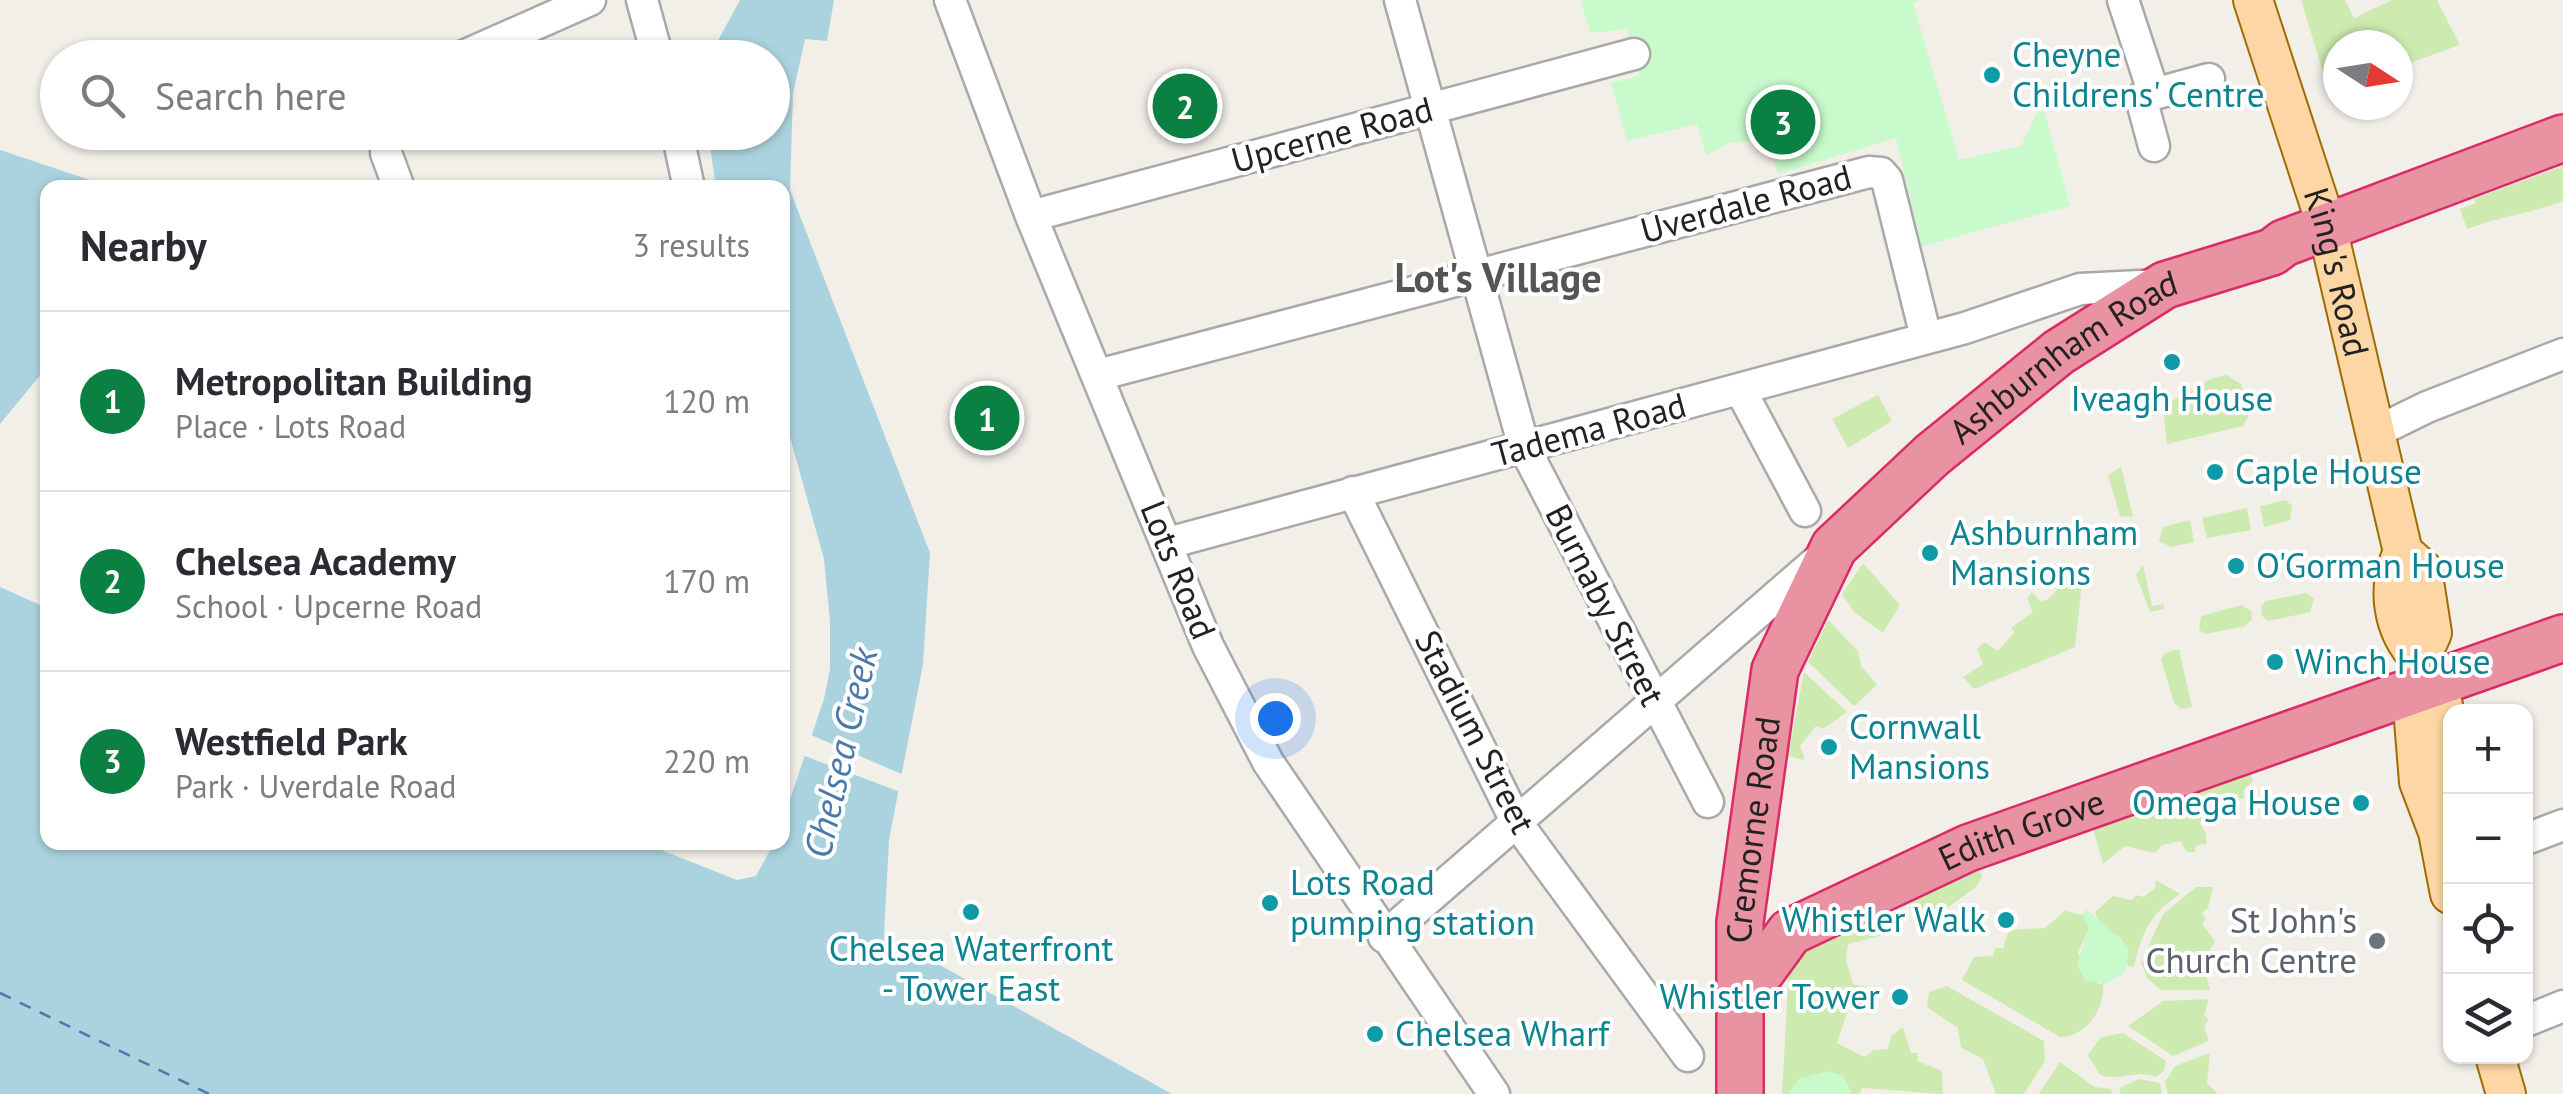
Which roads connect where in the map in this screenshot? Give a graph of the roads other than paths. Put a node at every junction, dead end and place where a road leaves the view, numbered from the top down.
1 (590, 0) edge
2 (642, 0) edge
3 (950, 0) edge
4 (1400, 0) edge
5 (2123, 0) edge
6 (2253, 0) edge
7 (500, 40) edge
8 (653, 40) edge
9 (1634, 54) dead end
10 (2209, 78) dead end
11 (2154, 94) junction
12 (1429, 108) junction
13 (2563, 138) edge
14 (2154, 146) dead end
15 (386, 150) edge
16 (681, 150) edge
17 (396, 180) edge
18 (687, 180) edge
19 (1031, 216) junction
20 (2327, 227) junction
21 (1474, 276) junction
22 (2165, 285) junction
23 (2008, 311) junction
24 (1926, 337) junction
25 (2074, 342) junction
26 (2563, 354) edge
27 (1098, 376) junction
28 (1740, 390) junction
29 (2376, 432) junction
30 (1524, 447) junction
31 (1354, 492) junction
32 (1805, 511) dead end
33 (1168, 543) junction
34 (1825, 562) junction
35 (1733, 634) junction
36 (2563, 638) edge
37 (1785, 643) junction
38 (2422, 673) junction
39 (1656, 704) junction
40 (2447, 794) edge
41 (1708, 802) dead end
42 (1517, 823) junction
43 (2563, 825) edge
44 (2533, 836) edge
45 (1748, 890) junction
46 (1790, 932) junction
47 (1384, 938) junction
48 (1742, 998) junction
49 (2563, 1006) edge
50 (2533, 1018) edge
51 (1688, 1056) dead end
52 (2497, 1064) edge
53 (1494, 1094) edge
54 (1740, 1094) edge
55 (2506, 1094) edge

1 - 7 street
2 - 8 street
3 - 19 street, Lots Road
4 - 12 street, Burnaby Street
5 - 11 street
6 - 20 main road, King's Road
9 - 12 street, Upcerne Road
10 - 11 street
11 - 14 street
12 - 19 street, Upcerne Road
12 - 21 street, Burnaby Street
13 - 20 highway, Ashburnham Road
15 - 17 street
16 - 18 street
19 - 27 street, Lots Road
20 - 22 highway, Ashburnham Road
20 - 29 main road, King's Road
21 - 24 street, Uverdale Road
21 - 27 street, Uverdale Road
21 - 30 street, Burnaby Street
22 - 23 street, Tadema Road
22 - 25 highway, Ashburnham Road
23 - 24 street, Tadema Road
23 - 25 street
24 - 28 street, Tadema Road
25 - 34 highway, Ashburnham Road
26 - 29 street
27 - 33 street, Lots Road
28 - 30 street, Tadema Road
28 - 32 street
29 - 38 main road, King's Road
30 - 31 street, Tadema Road
30 - 39 street, Burnaby Street
31 - 33 street, Tadema Road
31 - 42 street, Stadium Street
33 - 47 street, Lots Road
34 - 35 street, Ashburnham Road
34 - 37 highway, Cremorne Road
35 - 37 street
35 - 39 street, Ashburnham Road
36 - 38 highway, Edith Grove
37 - 45 highway, Cremorne Road
38 - 40 main road
38 - 46 highway, Edith Grove
39 - 41 street, Burnaby Street
39 - 42 street, Ashburnham Road
42 - 47 street, Ashburnham Road
42 - 51 street, Stadium Street
43 - 44 street
45 - 46 highway
45 - 48 highway, Cremorne Road
46 - 48 highway, Edith Grove
47 - 53 street, Lots Road
48 - 54 highway, Cremorne Road
49 - 50 street
52 - 55 main road

